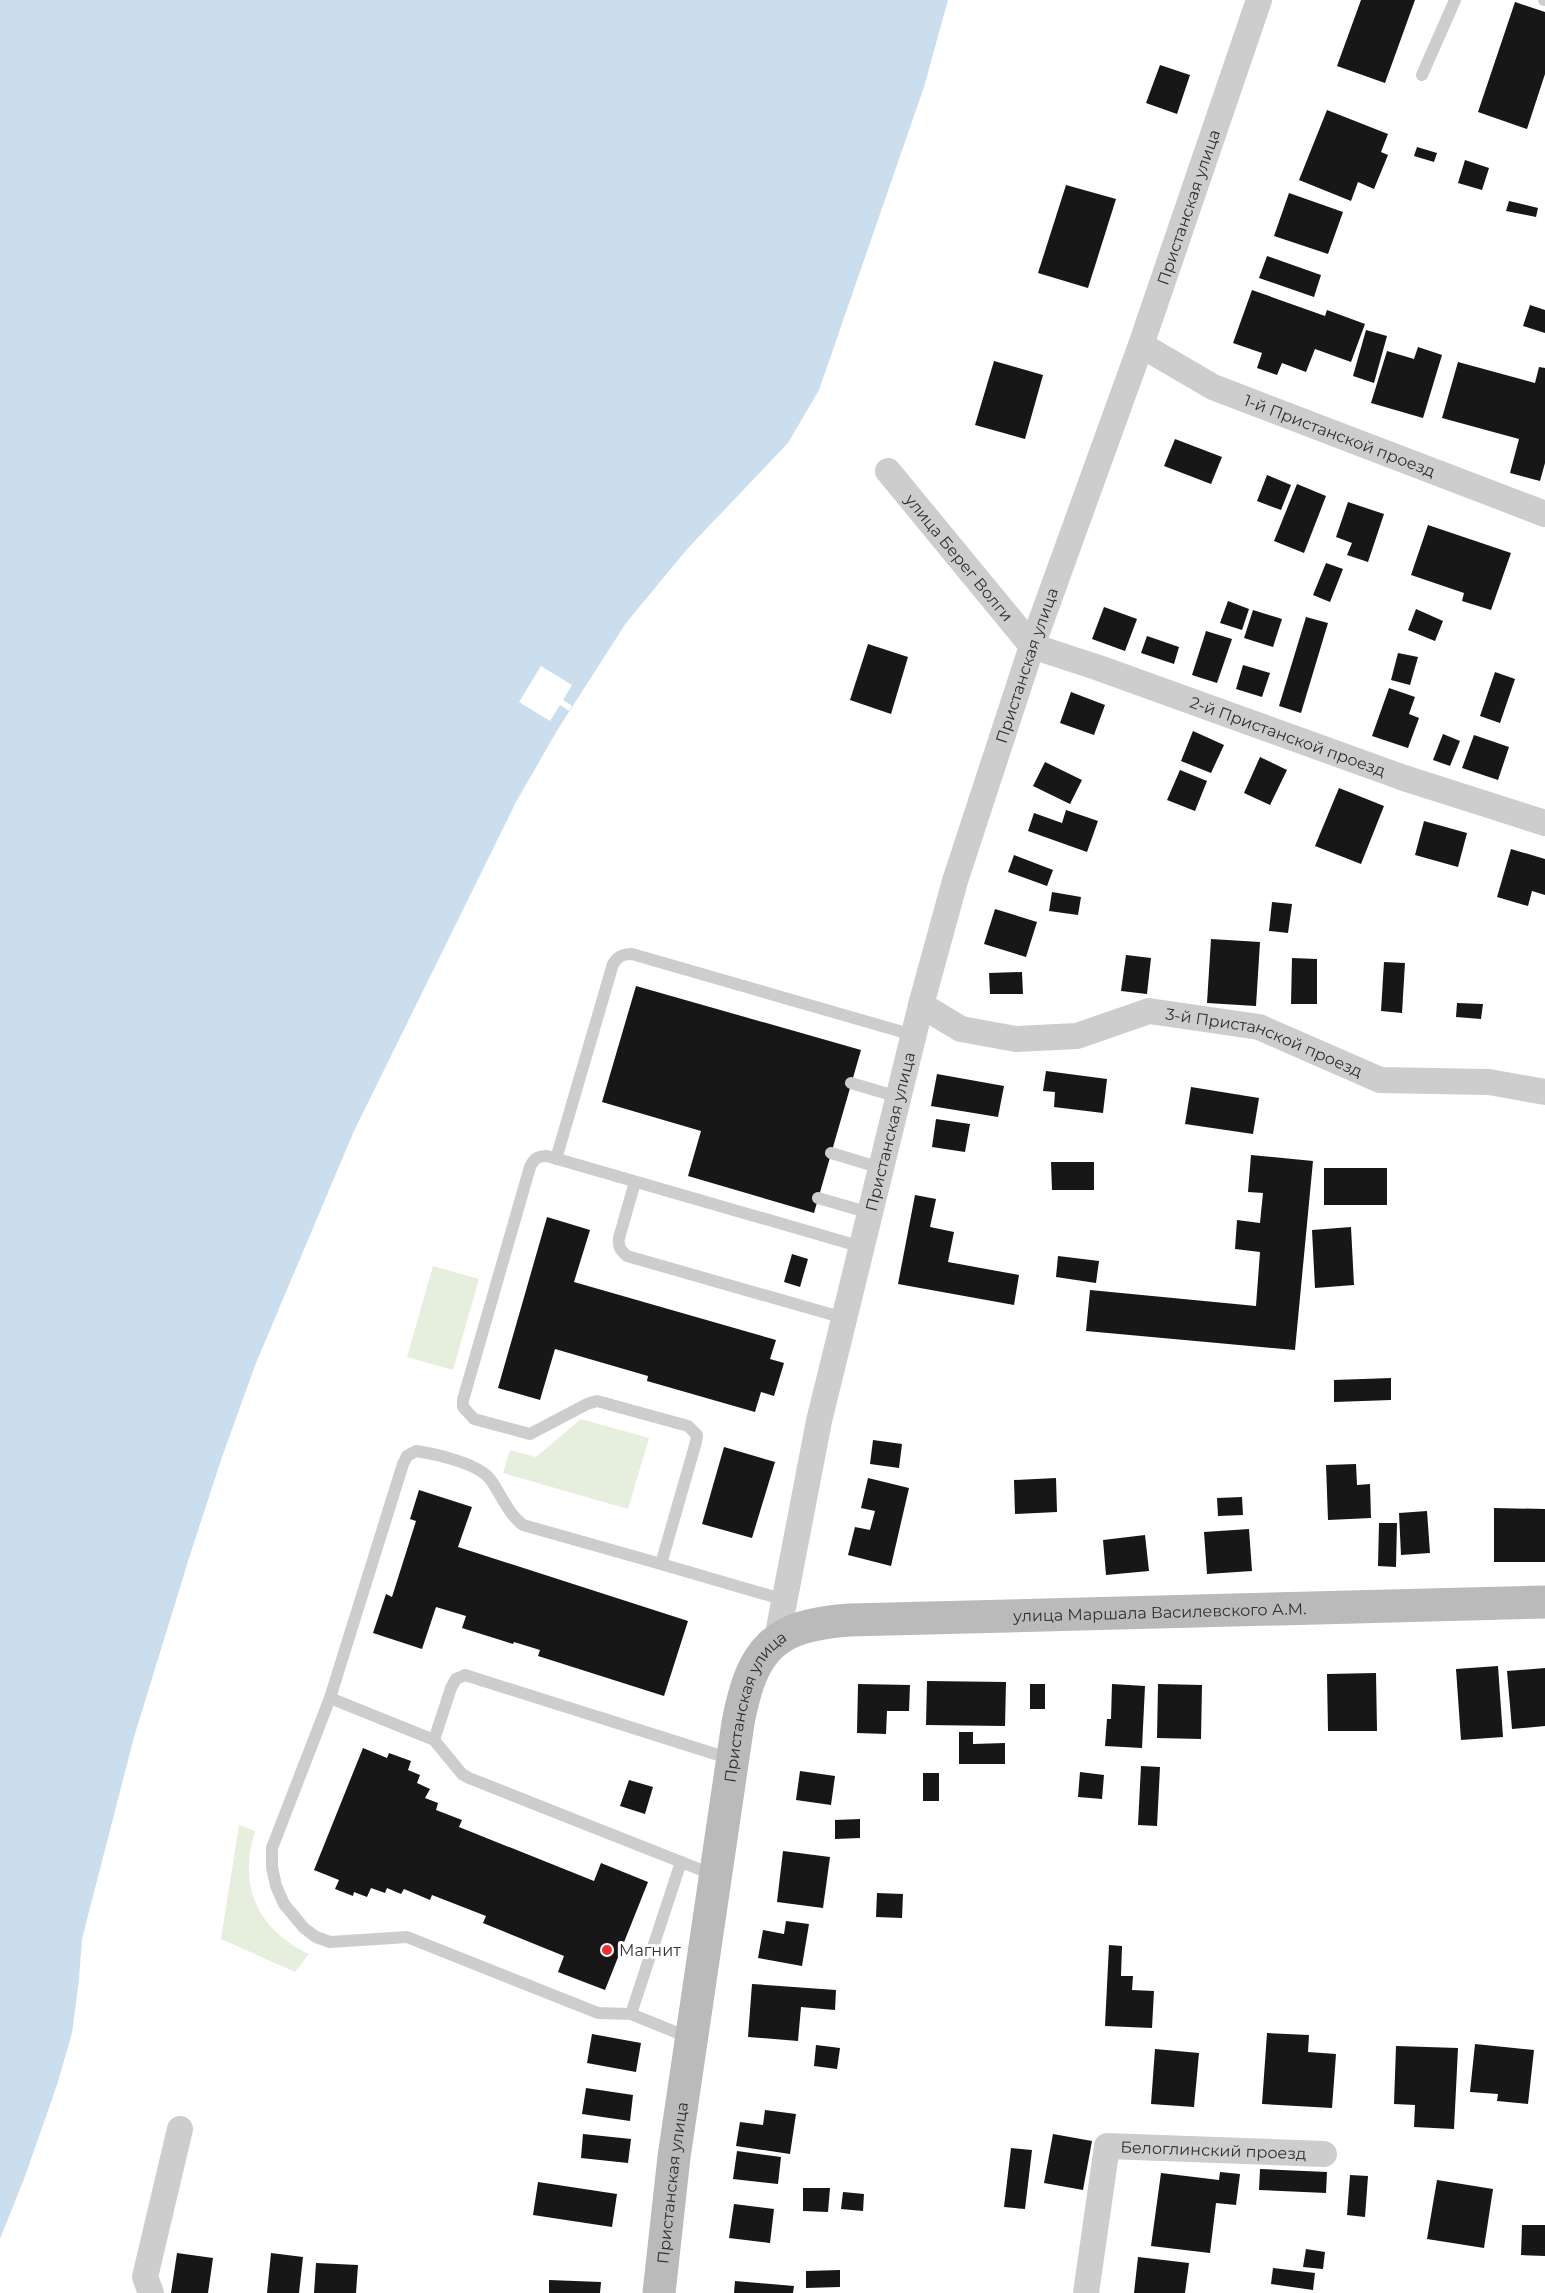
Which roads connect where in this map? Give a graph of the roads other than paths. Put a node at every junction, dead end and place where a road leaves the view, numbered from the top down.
1 (1259, 0) edge
2 (1455, 0) edge
3 (1422, 75) dead end
4 (1141, 345) junction
5 (888, 471) dead end
6 (1545, 514) edge
7 (1032, 646) junction
8 (1545, 823) edge
9 (921, 1005) junction
10 (913, 1035) junction
11 (851, 1083) dead end
12 (1545, 1092) edge
13 (898, 1097) junction
14 (831, 1153) dead end
15 (556, 1159) junction
16 (881, 1168) junction
17 (635, 1182) junction
18 (818, 1198) dead end
19 (870, 1213) junction
20 (862, 1247) junction
21 (844, 1318) junction
22 (661, 1564) junction
23 (785, 1600) junction
24 (1545, 1602) edge
25 (777, 1639) junction
26 (330, 1698) junction
27 (434, 1740) junction
28 (733, 1759) junction
29 (681, 1862) junction
30 (715, 1875) junction
31 (631, 2014) junction
32 (691, 2039) junction
33 (180, 2128) dead end
34 (1324, 2154) dead end
35 (151, 2293) edge
36 (659, 2293) edge
37 (1086, 2293) edge

1 - 4 street, Пристанская улица
2 - 3 lane
4 - 6 street, 1-й Пристанской проезд
4 - 7 street, Пристанская улица
5 - 7 street, улица Берег Волги
7 - 8 street, 2-й Пристанской проезд
7 - 9 street, Пристанская улица
9 - 10 street, Пристанская улица
9 - 12 street, 3-й Пристанской проезд
10 - 13 street, Пристанская улица
10 - 15 lane
11 - 13 lane
13 - 16 street, Пристанская улица
14 - 16 lane
15 - 17 lane
15 - 22 lane
16 - 19 street, Пристанская улица
17 - 20 lane
17 - 21 lane
18 - 19 lane
19 - 20 street, Пристанская улица
20 - 21 street, Пристанская улица
21 - 23 street, Пристанская улица
22 - 23 lane
22 - 26 lane
23 - 25 street, Пристанская улица
24 - 25 street, улица Маршала Василевского А.М.
25 - 28 street, Пристанская улица
26 - 27 lane
26 - 31 lane
27 - 28 lane
27 - 29 lane
28 - 30 street, Пристанская улица
29 - 30 lane
29 - 31 lane
30 - 32 street, Пристанская улица
31 - 32 lane
32 - 36 street, Пристанская улица
33 - 35 street
34 - 37 street, Белоглинский проезд

